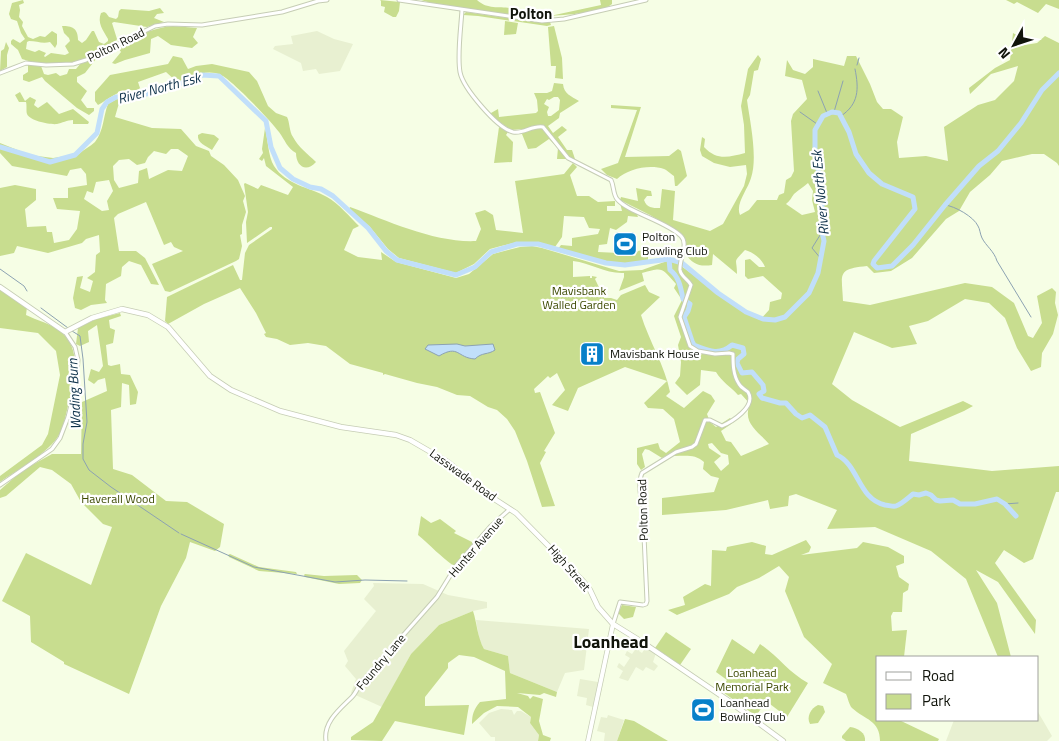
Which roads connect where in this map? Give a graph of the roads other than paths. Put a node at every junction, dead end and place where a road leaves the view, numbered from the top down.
1 (328, 0) edge
2 (399, 0) edge
3 (646, 0) edge
4 (462, 10) junction
5 (0, 73) edge
6 (0, 286) edge
7 (68, 330) junction
8 (0, 485) edge
9 (510, 508) junction
10 (541, 538) joint
11 (444, 586) joint
12 (613, 624) junction
13 (326, 741) edge
14 (588, 741) edge
15 (784, 741) edge

1 - 5 street, Polton Road
2 - 4 street
3 - 4 street
4 - 12 street, Polton Road
6 - 7 main road
7 - 8 street
7 - 9 main road, Lasswade Road
9 - 10 main road, Lasswade Road
9 - 11 street, Hunter Avenue
10 - 12 main road, High Street
11 - 13 street, Foundry Lane
12 - 14 main road
12 - 15 main road, High Street

